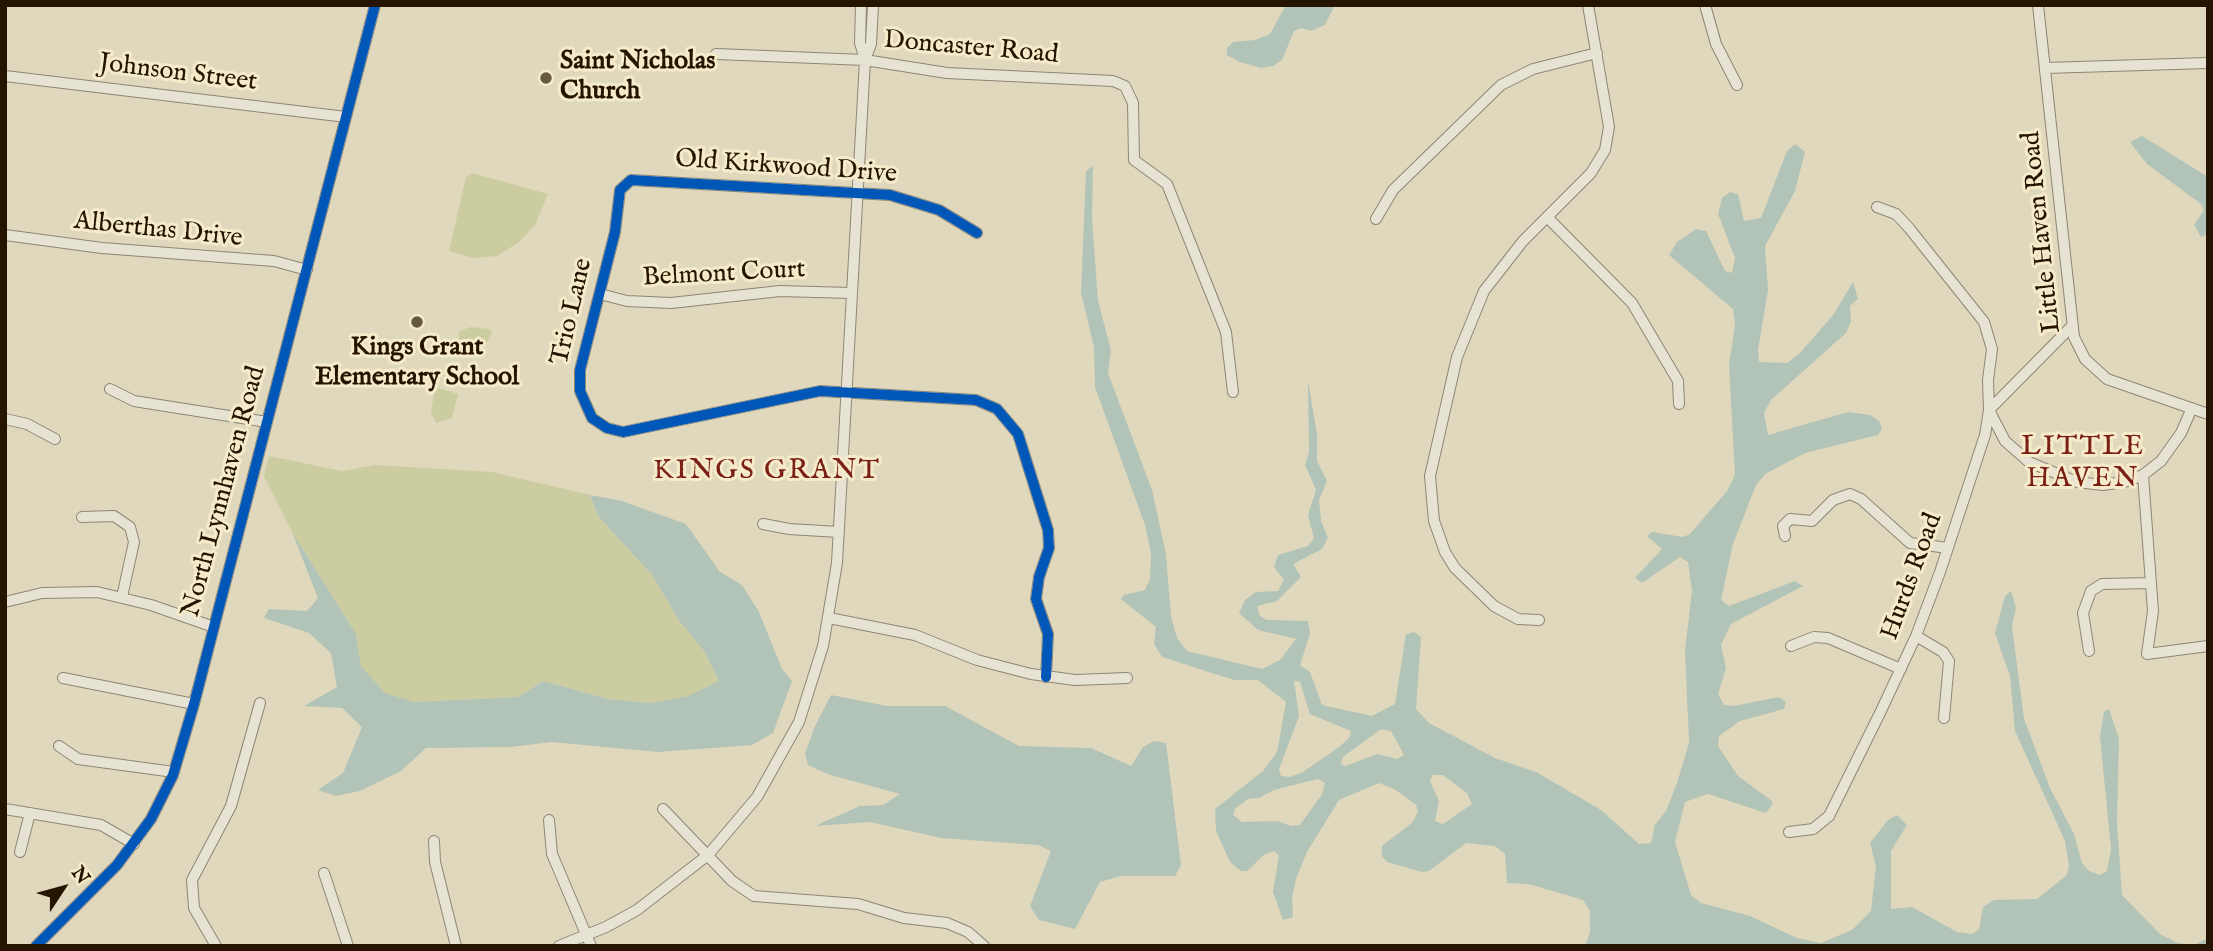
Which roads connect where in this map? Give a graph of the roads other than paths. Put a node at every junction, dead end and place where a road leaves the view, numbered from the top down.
1 (375, 5) edge
2 (861, 5) edge
3 (873, 5) edge
4 (1588, 5) edge
5 (1705, 5) edge
6 (2038, 5) edge
7 (1597, 53) junction
8 (716, 54) dead end
9 (865, 60) junction
10 (2208, 63) edge
11 (2045, 68) junction
12 (5, 76) edge
13 (1737, 85) dead end
14 (346, 117) junction
15 (626, 183) joint
16 (857, 193) junction
17 (1877, 207) dead end
18 (1546, 217) junction
19 (1376, 219) dead end
20 (977, 233) dead end
21 (5, 234) edge
22 (307, 270) junction
23 (851, 293) junction
24 (600, 294) junction
25 (2071, 327) junction
26 (110, 389) dead end
27 (1233, 392) dead end
28 (846, 393) junction
29 (1679, 404) dead end
30 (2192, 408) junction
31 (1989, 410) junction
32 (2208, 414) edge
33 (5, 419) edge
34 (267, 422) junction
35 (55, 439) dead end
36 (2143, 475) junction
37 (82, 517) dead end
38 (763, 524) dead end
39 (839, 531) junction
40 (1785, 536) dead end
41 (1948, 548) junction
42 (2151, 583) junction
43 (122, 597) junction
44 (5, 602) edge
45 (829, 618) junction
46 (1538, 620) dead end
47 (214, 627) junction
48 (1916, 636) junction
49 (1791, 646) dead end
50 (2208, 646) edge
51 (2089, 650) dead end
52 (1901, 669) junction
53 (1046, 677) junction
54 (63, 678) dead end
55 (1127, 678) dead end
56 (260, 703) dead end
57 (194, 705) junction
58 (1944, 718) dead end
59 (59, 746) dead end
60 (174, 772) junction
61 (5, 809) edge
62 (663, 809) dead end
63 (30, 813) junction
64 (549, 820) dead end
65 (1789, 832) dead end
66 (434, 841) dead end
67 (134, 844) junction
68 (20, 852) dead end
69 (708, 855) junction
70 (324, 873) dead end
71 (588, 941) edge
72 (36, 946) edge
73 (216, 946) edge
74 (348, 946) edge
75 (456, 946) edge
76 (559, 946) edge
77 (984, 946) edge

1 - 14 street, North Lynnhaven Road
2 - 9 street
3 - 9 street
4 - 7 street
5 - 13 street
6 - 11 street, Little Haven Road
7 - 18 street
7 - 19 street
8 - 9 street, Doncaster Road
9 - 16 street
9 - 27 street, Doncaster Road
10 - 11 street
11 - 25 street, Little Haven Road
12 - 14 street, Johnson Street
14 - 22 street, North Lynnhaven Road
15 - 16 street, Old Kirkwood Drive
15 - 24 street, Trio Lane
16 - 20 street, Old Kirkwood Drive
16 - 23 street
17 - 31 street, Hurds Road
18 - 29 street
18 - 46 street
21 - 22 street, Alberthas Drive
22 - 34 street, North Lynnhaven Road
23 - 24 street, Belmont Court
23 - 28 street
24 - 28 street, Trio Lane
25 - 30 street, Little Haven Road
25 - 31 street
26 - 34 street
28 - 39 street
28 - 53 street
30 - 32 street, Little Haven Road
30 - 36 street
31 - 36 street
31 - 41 street, Hurds Road
33 - 35 street
34 - 47 street, North Lynnhaven Road
36 - 42 street
37 - 43 street
38 - 39 street
39 - 45 street
40 - 41 street
41 - 48 street, Hurds Road
42 - 50 street
42 - 51 street
43 - 44 street
43 - 47 street
45 - 53 street
45 - 69 street
47 - 57 street, North Lynnhaven Road
48 - 52 street, Hurds Road
48 - 58 street
49 - 52 street
52 - 65 street, Hurds Road
53 - 55 street
54 - 57 street
56 - 73 street
57 - 60 street, North Lynnhaven Road
59 - 60 street
60 - 67 street, North Lynnhaven Road
61 - 63 street
62 - 69 street
63 - 67 street
63 - 68 street
64 - 71 street
66 - 75 street
67 - 72 street, North Lynnhaven Road
69 - 71 street
69 - 77 street
70 - 74 street
71 - 76 street

